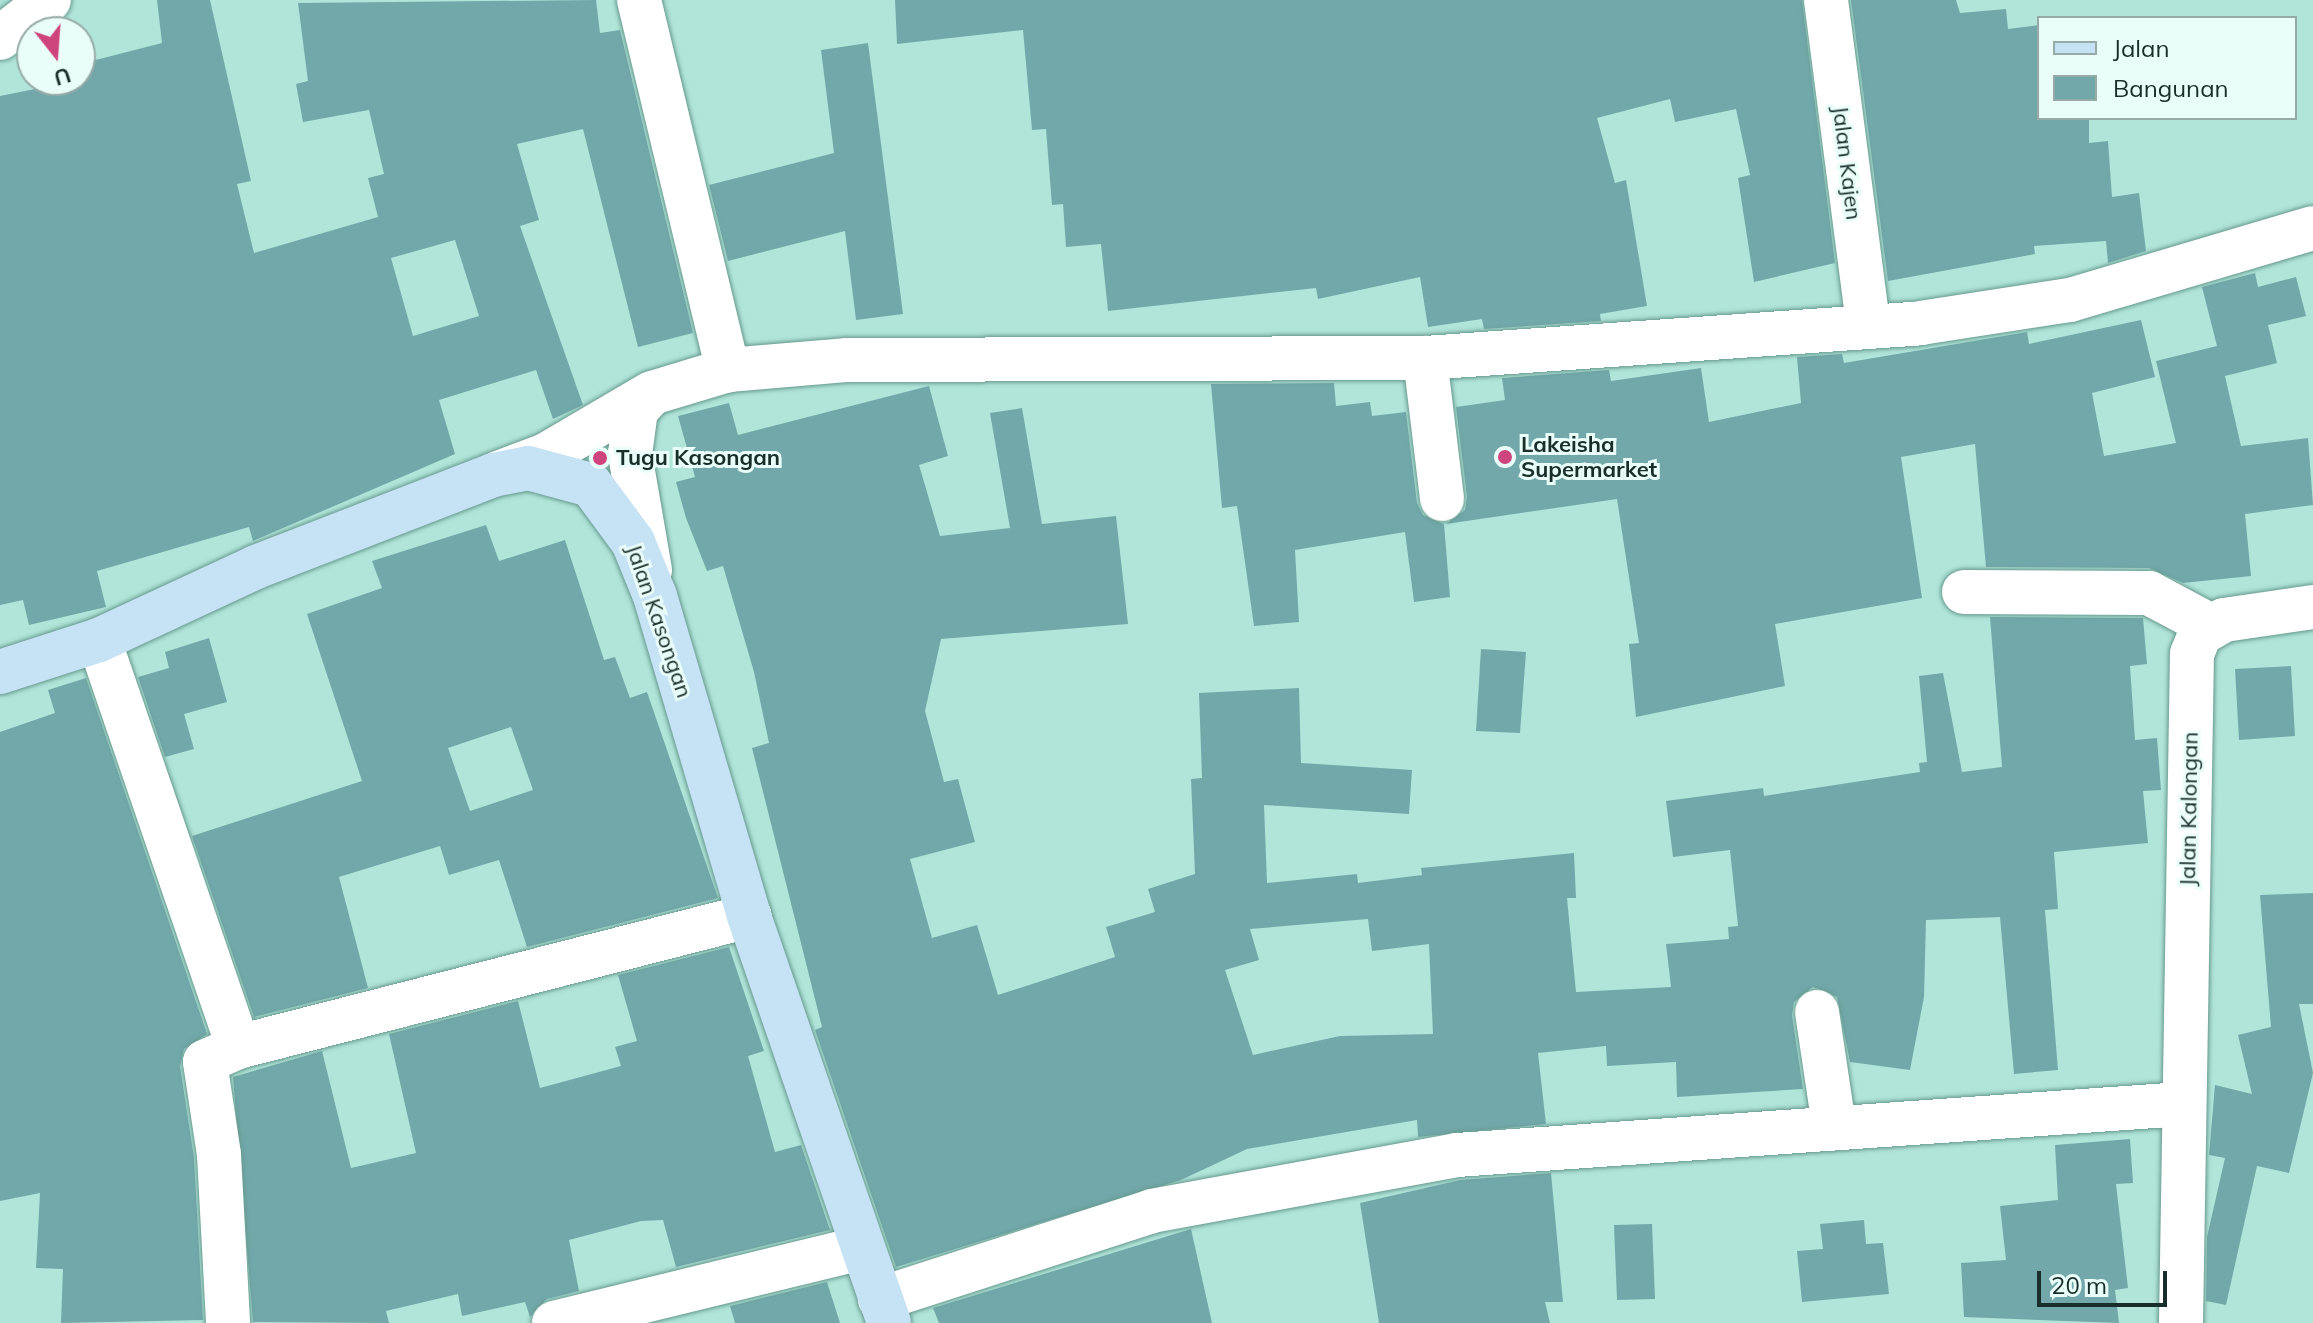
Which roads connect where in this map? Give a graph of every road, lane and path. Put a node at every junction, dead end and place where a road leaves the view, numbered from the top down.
1 (49, 0) edge
2 (639, 0) edge
3 (1826, 0) edge
4 (0, 38) edge
5 (2313, 228) edge
6 (1868, 325) junction
7 (1425, 358) junction
8 (728, 370) junction
9 (652, 393) junction
10 (493, 475) junction
11 (1442, 499) dead end
12 (1964, 592) dead end
13 (655, 596) junction
14 (2313, 607) edge
15 (2211, 626) junction
16 (99, 640) junction
17 (0, 672) edge
18 (749, 916) junction
19 (1817, 1012) dead end
20 (238, 1047) junction
21 (2182, 1104) junction
22 (1834, 1126) junction
23 (861, 1248) junction
24 (884, 1311) edge
25 (228, 1323) edge
26 (554, 1323) edge
27 (2181, 1323) edge

1 - 4 street
2 - 8 street
3 - 6 street, Jalan Kajen
5 - 6 street
6 - 7 street
7 - 8 street
7 - 11 street
8 - 9 street
9 - 10 street
9 - 13 street
10 - 13 main road, Jalan Kasongan
10 - 16 main road, Jalan Kasongan
12 - 15 street
13 - 18 main road, Jalan Kasongan
14 - 15 street
15 - 21 street, Jalan Kalongan
16 - 17 main road, Jalan Kasongan
16 - 20 street
18 - 20 street
18 - 23 main road, Jalan Kasongan
19 - 22 street
20 - 25 street
21 - 22 street
21 - 27 street, Jalan Kalongan
22 - 24 street
23 - 24 main road, Jalan Kasongan
23 - 26 street

